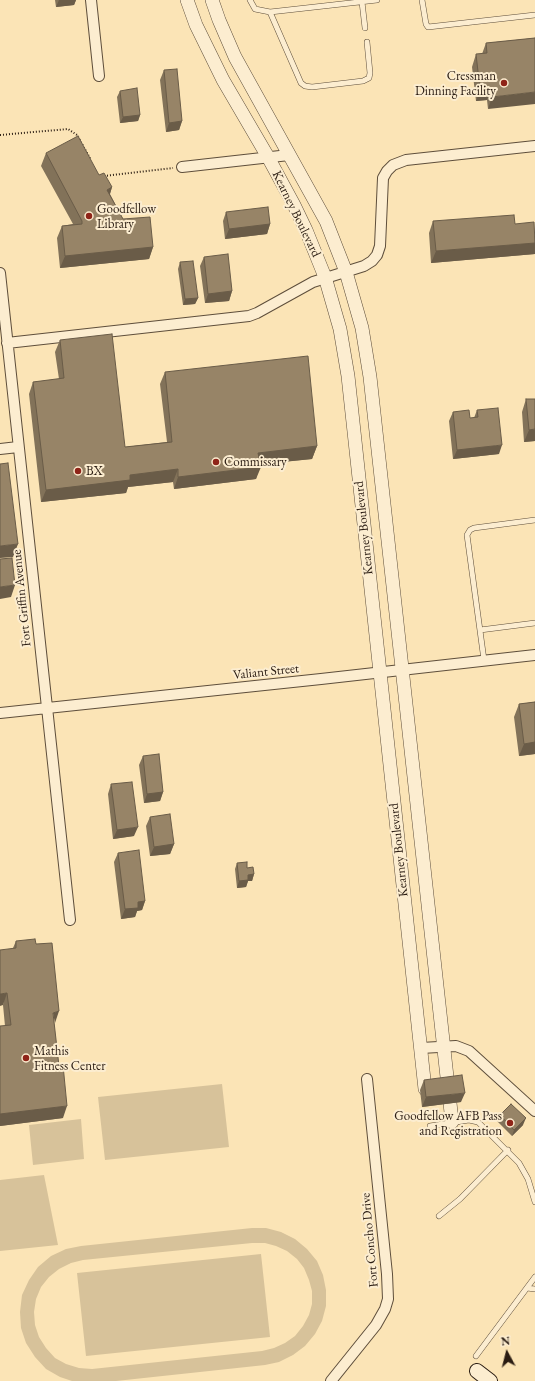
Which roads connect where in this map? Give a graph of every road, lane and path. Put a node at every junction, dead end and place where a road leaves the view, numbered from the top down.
1 (90, 0) edge
2 (186, 0) edge
3 (212, 0) edge
4 (250, 0) edge
5 (377, 0) edge
6 (422, 0) edge
7 (362, 2) junction
8 (270, 12) junction
9 (535, 15) edge
10 (365, 28) dead end
11 (366, 42) dead end
12 (99, 76) dead end
13 (0, 135) edge
14 (535, 146) edge
15 (289, 155) junction
16 (268, 158) junction
17 (92, 163) edge
18 (182, 167) joint
19 (99, 177) edge
20 (346, 272) junction
21 (0, 274) edge
22 (325, 277) junction
23 (7, 343) junction
24 (18, 446) junction
25 (0, 449) edge
26 (535, 520) edge
27 (535, 623) edge
28 (480, 630) junction
29 (535, 654) edge
30 (484, 660) junction
31 (402, 670) junction
32 (380, 672) junction
33 (47, 708) junction
34 (0, 713) edge
35 (70, 920) dead end
36 (444, 1046) junction
37 (421, 1048) junction
38 (367, 1079) dead end
39 (448, 1086) edge
40 (425, 1089) edge
41 (450, 1103) edge
42 (535, 1111) edge
43 (452, 1122) junction
44 (430, 1126) dead end
45 (508, 1150) junction
46 (535, 1202) edge
47 (439, 1216) dead end
48 (535, 1277) edge
49 (527, 1288) junction
50 (535, 1290) edge
51 (476, 1356) dead end
52 (477, 1372) dead end
53 (331, 1381) edge
54 (490, 1381) edge

1 - 12 street
2 - 16 street, Kearney Boulevard
3 - 15 street, Kearney Boulevard
4 - 8 lane
5 - 7 lane
6 - 9 lane
7 - 8 lane
7 - 10 lane
8 - 11 lane
13 - 17 path
14 - 20 street
15 - 16 street
15 - 20 street, Kearney Boulevard
16 - 18 street
16 - 22 street, Kearney Boulevard
18 - 19 path
20 - 22 street
20 - 31 street, Kearney Boulevard
21 - 23 street, Fort Griffin Avenue
22 - 23 street
22 - 32 street, Kearney Boulevard
23 - 24 street, Fort Griffin Avenue
24 - 25 street
24 - 33 street, Fort Griffin Avenue
26 - 28 lane
27 - 28 lane
28 - 30 lane
29 - 30 street, Valiant Street
30 - 31 street, Valiant Street
31 - 32 street, Valiant Street
31 - 36 street, Kearney Boulevard
32 - 33 street, Valiant Street
32 - 37 street, Kearney Boulevard
33 - 34 street, Valiant Street
33 - 35 street, Fort Griffin Avenue
36 - 37 street
36 - 39 street, Kearney Boulevard
36 - 42 street
37 - 40 street, Kearney Boulevard
38 - 53 street, Fort Concho Drive
41 - 43 street
43 - 44 lane
43 - 45 lane
45 - 46 lane
45 - 47 lane
48 - 49 lane
49 - 50 lane
49 - 51 lane
52 - 54 main road

